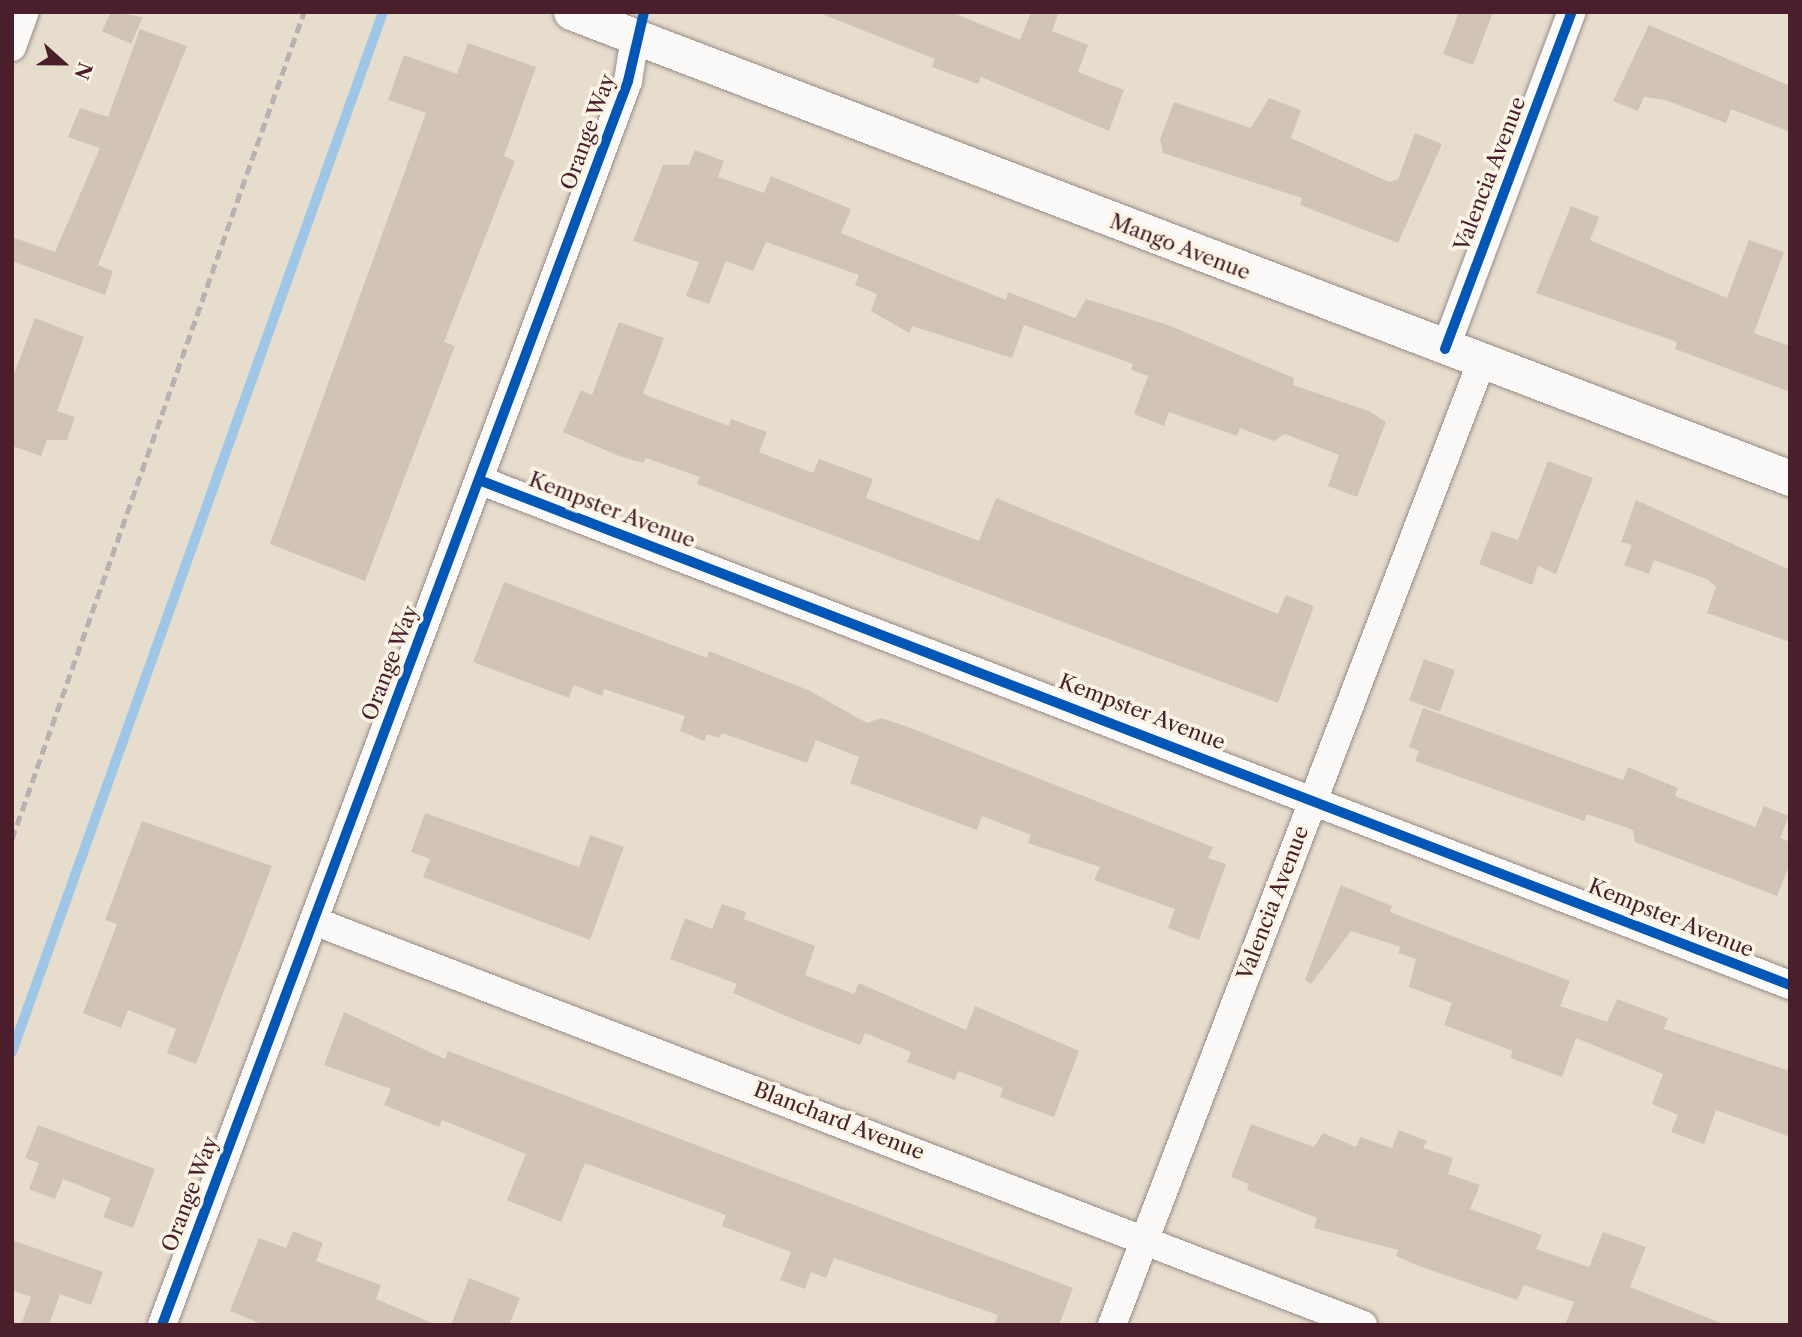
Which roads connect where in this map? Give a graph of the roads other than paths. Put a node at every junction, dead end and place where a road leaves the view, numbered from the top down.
1 (25, 12) edge
2 (571, 12) edge
3 (1572, 12) edge
4 (640, 25) edge
5 (12, 47) edge
6 (1445, 349) junction
7 (1481, 363) junction
8 (1790, 478) edge
9 (479, 480) junction
10 (1314, 798) junction
11 (314, 921) junction
12 (1790, 985) edge
13 (1145, 1237) junction
14 (162, 1325) edge
15 (1112, 1325) edge
16 (1363, 1325) edge

1 - 5 street
2 - 4 street, Mango Avenue
3 - 6 street, Valencia Avenue
4 - 6 street, Mango Avenue
4 - 9 street, Orange Way
6 - 7 street, Mango Avenue
7 - 8 street, Mango Avenue
7 - 10 street, Valencia Avenue
9 - 10 street, Kempster Avenue
9 - 11 street, Orange Way
10 - 12 street, Kempster Avenue
10 - 13 street, Valencia Avenue
11 - 13 street, Blanchard Avenue
11 - 14 street, Orange Way
13 - 15 street, Valencia Avenue
13 - 16 street, Blanchard Avenue

